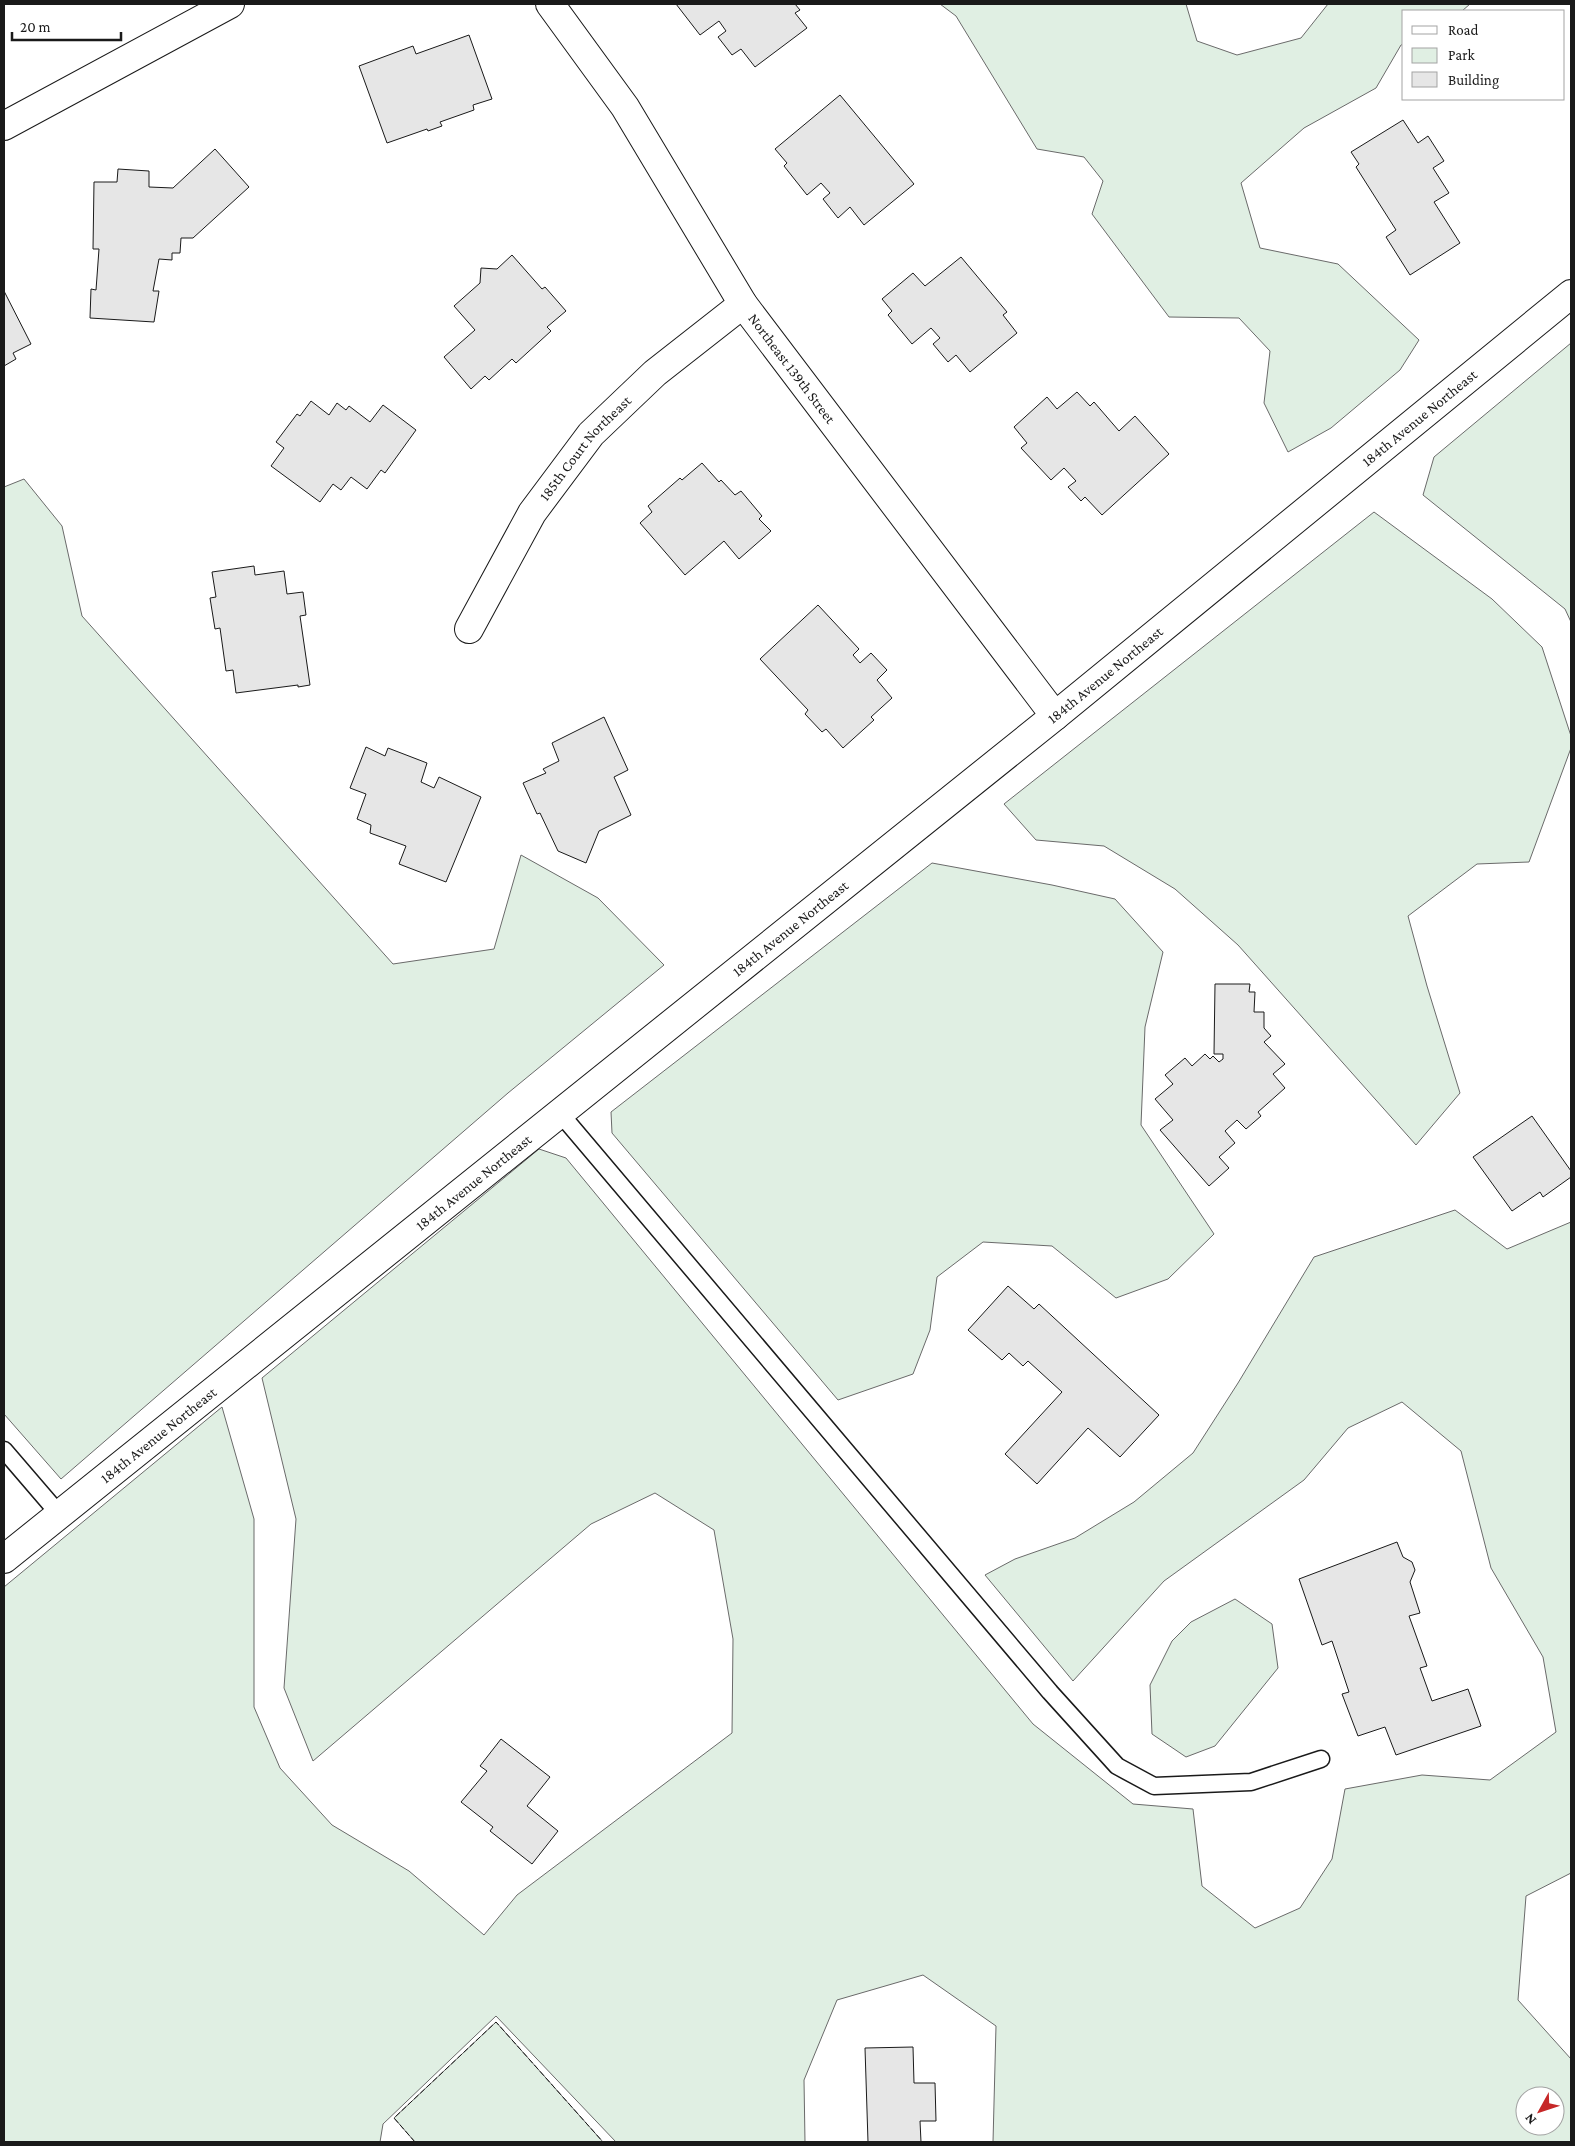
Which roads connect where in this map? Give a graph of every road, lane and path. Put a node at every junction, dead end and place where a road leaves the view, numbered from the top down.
1 (230, 4) edge
2 (550, 4) edge
3 (4, 126) edge
4 (1571, 294) edge
5 (743, 304) junction
6 (469, 629) dead end
7 (1056, 716) junction
8 (559, 1112) junction
9 (4, 1450) edge
10 (59, 1514) junction
11 (4, 1559) edge
12 (1321, 1759) dead end

1 - 3 street
2 - 5 street, Northeast 139th Street
4 - 7 street, 184th Avenue Northeast
5 - 6 street, 185th Court Northeast
5 - 7 street, Northeast 139th Street
7 - 8 street, 184th Avenue Northeast
8 - 10 street, 184th Avenue Northeast
8 - 12 lane
9 - 10 lane
10 - 11 street, 184th Avenue Northeast

